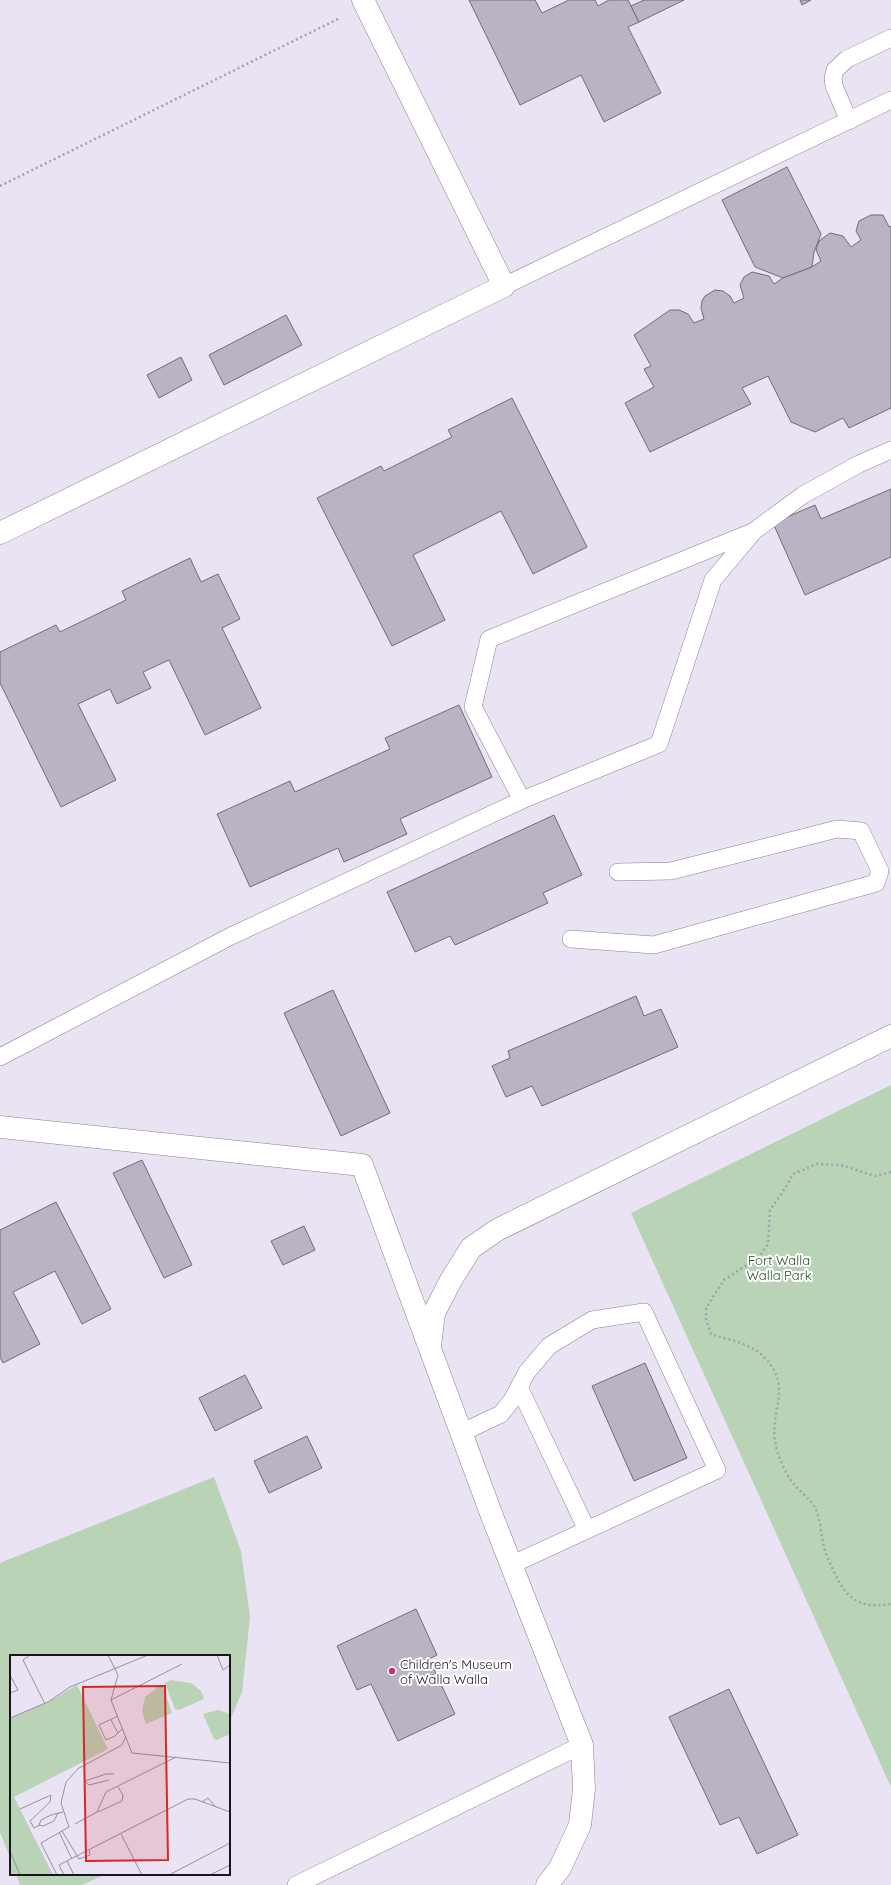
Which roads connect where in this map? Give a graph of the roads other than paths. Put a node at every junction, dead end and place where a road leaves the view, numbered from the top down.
1 (364, 3) edge
2 (891, 38) edge
3 (891, 100) edge
4 (849, 121) junction
5 (504, 286) junction
6 (891, 450) edge
7 (754, 531) junction
8 (0, 533) edge
9 (522, 800) junction
10 (618, 872) dead end
11 (571, 939) dead end
12 (891, 1036) edge
13 (0, 1057) edge
14 (0, 1127) edge
15 (430, 1349) junction
16 (519, 1388) junction
17 (461, 1433) junction
18 (587, 1530) junction
19 (511, 1565) junction
20 (582, 1745) junction
21 (296, 1885) edge
22 (547, 1885) edge

1 - 5 street
2 - 4 lane
3 - 4 lane
4 - 5 lane
5 - 8 street
6 - 7 lane
7 - 9 lane
7 - 9 lane
9 - 13 lane
10 - 11 lane
12 - 15 street
14 - 15 street
15 - 17 street
16 - 17 lane
16 - 18 lane
16 - 18 lane
17 - 19 street
18 - 19 lane
19 - 20 street
20 - 21 lane
20 - 22 street

